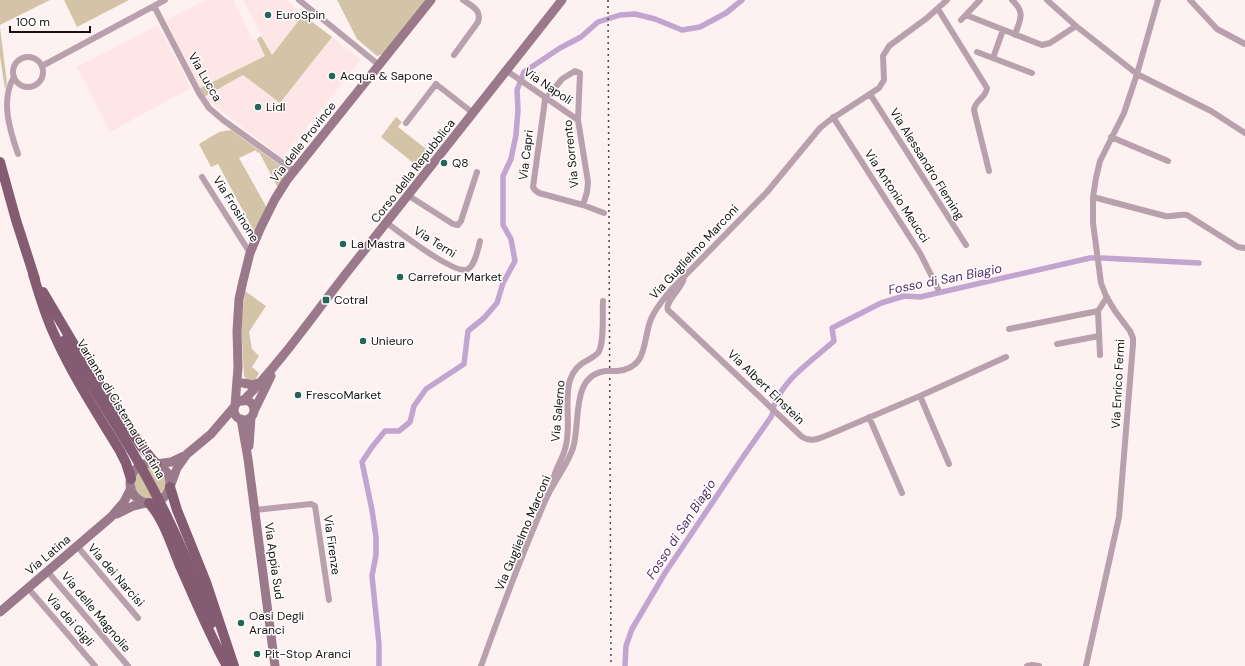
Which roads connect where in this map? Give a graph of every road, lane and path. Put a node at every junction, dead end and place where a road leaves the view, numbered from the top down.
1 (165, 0) edge
2 (299, 0) edge
3 (431, 0) edge
4 (463, 0) edge
5 (562, 0) edge
6 (947, 0) edge
7 (980, 0) edge
8 (1012, 0) edge
9 (1047, 0) edge
10 (1158, 0) edge
11 (1190, 0) edge
12 (154, 6) junction
13 (938, 9) junction
14 (1076, 26) junction
15 (1003, 30) junction
16 (1015, 35) junction
17 (1245, 44) edge
18 (977, 52) dead end
19 (454, 55) dead end
20 (993, 58) junction
21 (379, 65) junction
22 (42, 66) junction
23 (507, 71) junction
24 (1032, 73) dead end
25 (1137, 74) junction
26 (14, 77) junction
27 (870, 94) junction
28 (546, 98) junction
29 (473, 113) junction
30 (834, 118) junction
31 (578, 120) junction
32 (406, 123) dead end
33 (1245, 133) edge
34 (1111, 137) junction
35 (18, 154) dead end
36 (1168, 161) dead end
37 (0, 162) edge
38 (989, 171) dead end
39 (294, 172) junction
40 (477, 172) dead end
41 (202, 177) dead end
42 (409, 196) junction
43 (1093, 198) junction
44 (582, 205) junction
45 (604, 214) dead end
46 (387, 223) junction
47 (480, 241) dead end
48 (966, 245) dead end
49 (1245, 248) edge
50 (250, 254) junction
51 (33, 274) junction
52 (684, 277) junction
53 (938, 289) dead end
54 (1107, 297) junction
55 (603, 301) dead end
56 (1098, 311) junction
57 (1009, 329) dead end
58 (1099, 336) junction
59 (1057, 344) dead end
60 (1100, 355) dead end
61 (1006, 357) dead end
62 (282, 358) junction
63 (238, 368) junction
64 (262, 381) junction
65 (243, 383) junction
66 (920, 396) junction
67 (235, 406) junction
68 (250, 406) junction
69 (870, 417) junction
70 (239, 418) junction
71 (211, 434) junction
72 (188, 454) junction
73 (248, 459) junction
74 (156, 464) junction
75 (949, 464) dead end
76 (131, 484) junction
77 (553, 486) junction
78 (170, 487) junction
79 (902, 493) dead end
80 (148, 503) junction
81 (255, 510) junction
82 (111, 517) junction
83 (77, 546) junction
84 (48, 571) junction
85 (28, 588) junction
86 (328, 600) dead end
87 (0, 612) edge
88 (138, 618) dead end
89 (95, 666) edge
90 (128, 666) edge
91 (227, 666) edge
92 (230, 666) edge
93 (234, 666) edge
94 (275, 666) edge
95 (481, 666) edge
96 (1027, 666) edge
97 (1039, 666) edge
98 (1086, 666) edge

1 - 12 street
2 - 21 street
3 - 21 main road, Via delle Province
4 - 19 street
5 - 23 main road, Corso della Repubblica
6 - 13 street, Via Guglielmo Marconi
7 - 15 street
8 - 16 street
9 - 14 street
10 - 25 street, Via Enrico Fermi
11 - 17 street
12 - 22 street
12 - 39 street, Via Lucca
13 - 27 street, Via Guglielmo Marconi
13 - 38 street
14 - 16 street
14 - 25 street
15 - 16 street
15 - 20 street
18 - 20 street
20 - 24 street
21 - 39 main road, Via delle Province
22 - 26 street
22 - 26 street
23 - 28 street, Via Napoli
23 - 29 main road, Corso della Repubblica
25 - 33 street
25 - 34 street, Via Enrico Fermi
26 - 35 street
27 - 30 street, Via Guglielmo Marconi
27 - 48 street, Via Alessandro Fleming
28 - 31 street, Via Napoli
28 - 31 street, Via Sorrento
28 - 44 street, Via Capri
29 - 32 street
29 - 42 main road, Corso della Repubblica
30 - 52 street, Via Guglielmo Marconi
30 - 53 street, Via Antonio Meucci
31 - 44 street, Via Sorrento
34 - 36 street
34 - 43 street, Via Enrico Fermi
37 - 51 main road, Variante di Cisterna di Latina
39 - 50 main road, Via delle Province
40 - 42 street
41 - 50 street, Via Frosinone
42 - 46 main road, Corso della Repubblica
43 - 49 street
43 - 54 street, Via Enrico Fermi
44 - 45 street, Via Capri
46 - 47 street, Via Terni
46 - 62 main road, Corso della Repubblica
50 - 63 main road, Via delle Province
51 - 74 main road
51 - 76 main road
51 - 92 main road, Variante di Cisterna di Latina, bridge
52 - 69 street, Via Albert Einstein
52 - 77 street, Via Guglielmo Marconi, bridge
54 - 56 street
54 - 98 street, Via Enrico Fermi
55 - 77 street, Via Salerno
56 - 57 street
56 - 58 street
58 - 59 street
58 - 60 street
61 - 66 street, Via Albert Einstein
62 - 64 main road, Corso della Repubblica
62 - 68 main road, Corso della Repubblica
63 - 65 main road, Via delle Province
63 - 67 main road, Via delle Province
64 - 65 main road
64 - 68 main road, Corso della Repubblica
65 - 68 main road, Via delle Province
66 - 69 street, Via Albert Einstein
66 - 75 street
67 - 68 main road, Via Latina
67 - 70 main road, Via delle Province
67 - 71 main road, Via Latina
68 - 70 main road
68 - 73 main road, Via Appia Sud
69 - 79 street
70 - 71 main road, Via Latina
70 - 73 main road, Via Appia Sud
71 - 72 main road, Via Latina
72 - 74 main road, Via Latina
72 - 78 main road, Via Latina
73 - 81 main road, Via Appia Sud
74 - 76 main road, Via Latina
74 - 78 main road
76 - 80 main road
76 - 82 main road, Via Latina
77 - 95 street, Via Guglielmo Marconi
78 - 80 main road, Via Latina
78 - 93 main road
80 - 82 main road, Via Latina
80 - 91 main road
81 - 86 street, Via Firenze
81 - 94 main road, Via Appia Sud
82 - 83 main road, Via Latina
83 - 84 main road, Via Latina
83 - 88 street, Via dei Narcisi
84 - 85 main road, Via Latina
84 - 90 street, Via delle Magnolie
85 - 87 main road, Via Latina
85 - 89 street, Via dei Gigli
96 - 97 street

